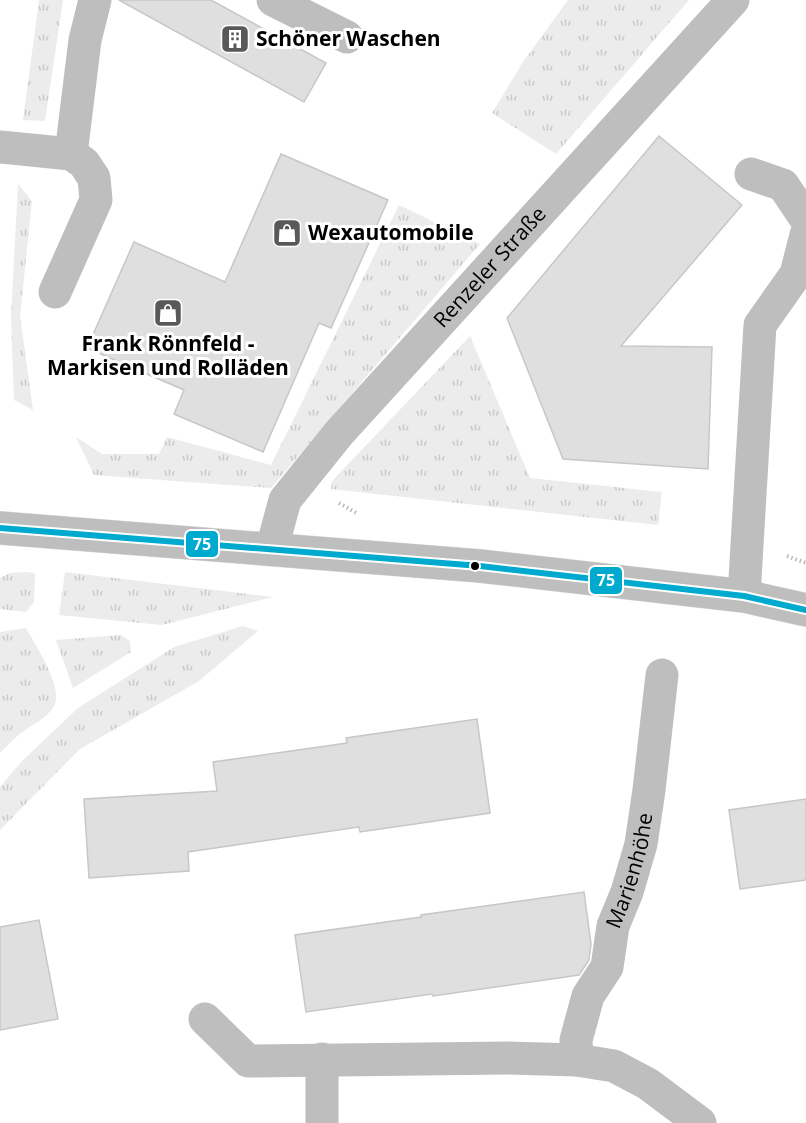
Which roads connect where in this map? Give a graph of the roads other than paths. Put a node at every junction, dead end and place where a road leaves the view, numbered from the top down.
1 (95, 0) edge
2 (273, 0) edge
3 (733, 0) edge
4 (347, 37) dead end
5 (0, 147) edge
6 (70, 154) junction
7 (751, 174) dead end
8 (806, 219) edge
9 (806, 235) edge
10 (55, 292) dead end
11 (0, 528) edge
12 (272, 548) junction
13 (744, 596) junction
14 (806, 610) edge
15 (662, 675) dead end
16 (205, 1019) dead end
17 (322, 1059) junction
18 (577, 1060) junction
19 (322, 1123) edge
20 (700, 1123) edge

1 - 6 street
2 - 4 street
3 - 12 street, Renzeler Straße
5 - 6 street
6 - 10 street
7 - 8 street
9 - 13 street
11 - 12 street
12 - 13 street
13 - 14 street
15 - 18 street, Marienhöhe
16 - 17 street
17 - 18 street
17 - 19 street
18 - 20 street

